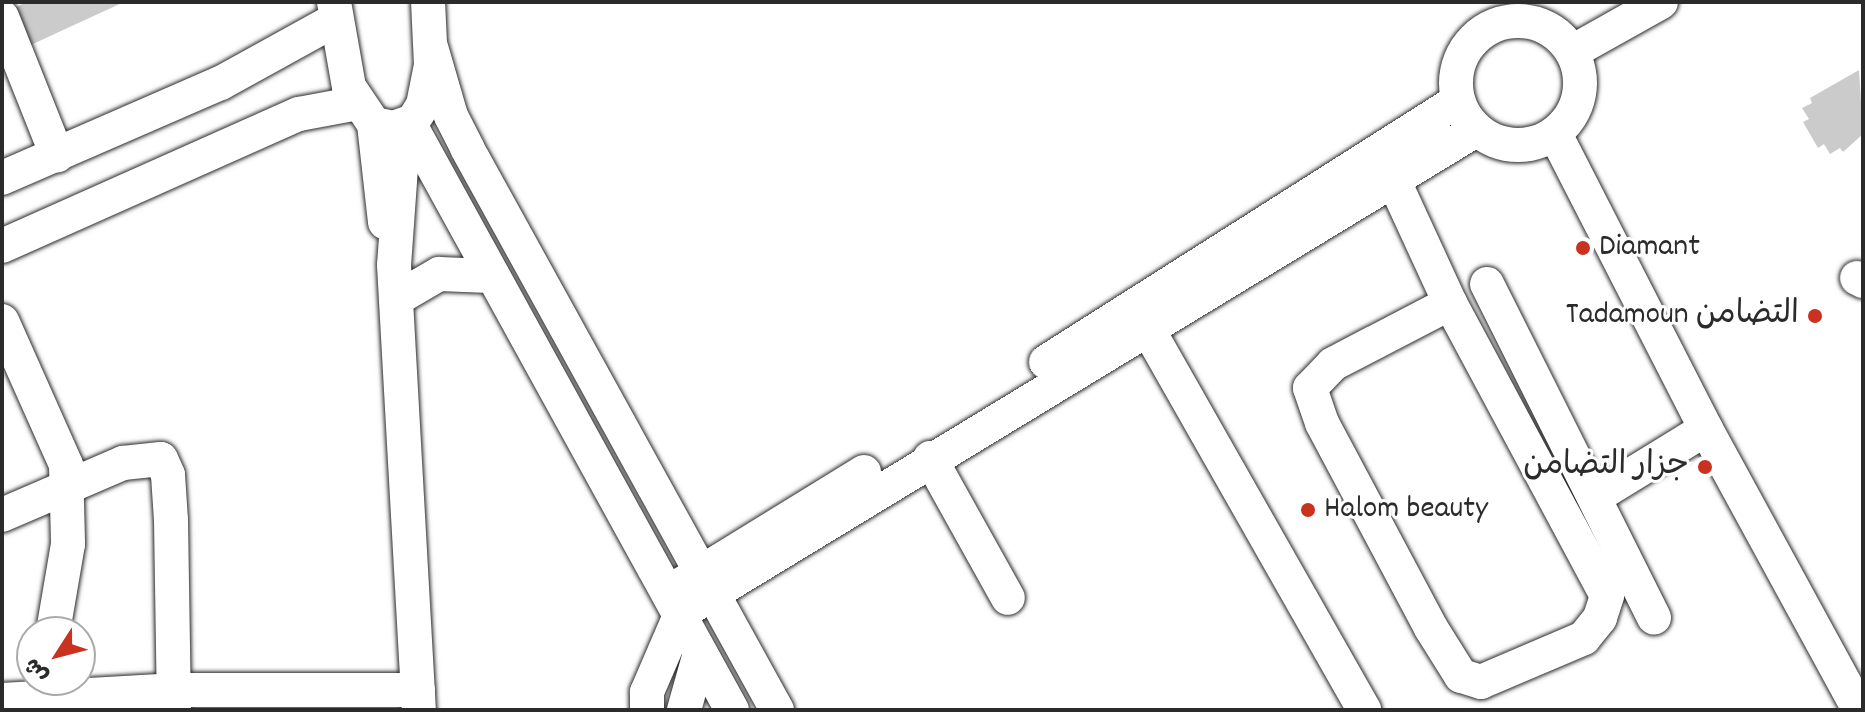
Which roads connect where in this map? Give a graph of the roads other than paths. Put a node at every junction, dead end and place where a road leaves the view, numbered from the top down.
1 (428, 2) edge
2 (1661, 2) edge
3 (334, 11) edge
4 (2, 17) edge
5 (431, 47) junction
6 (1572, 52) junction
7 (1458, 101) junction
8 (386, 119) junction
9 (1476, 130) junction
10 (1555, 134) junction
11 (57, 155) junction
12 (2, 178) edge
13 (1393, 179) junction
14 (2, 246) edge
15 (490, 276) junction
16 (1487, 284) dead end
17 (396, 299) junction
18 (1450, 303) junction
19 (1142, 316) junction
20 (2, 321) edge
21 (1706, 429) junction
22 (930, 458) junction
23 (67, 489) junction
24 (1595, 497) junction
25 (2, 515) edge
26 (708, 583) junction
27 (1008, 598) dead end
28 (675, 603) junction
29 (56, 616) edge
30 (1654, 617) dead end
31 (700, 653) junction
32 (46, 696) edge
33 (2, 700) edge
34 (174, 700) edge
35 (419, 700) edge
36 (1852, 703) edge
37 (647, 710) edge
38 (684, 710) edge
39 (732, 710) edge
40 (777, 710) edge
41 (1364, 710) edge

1 - 5 street
2 - 6 street
3 - 8 street
3 - 11 street
4 - 11 street
5 - 8 street
5 - 26 street
6 - 7 street
6 - 10 street
7 - 9 street
7 - 19 street
8 - 14 street
8 - 15 street
8 - 17 street
9 - 10 street
9 - 13 street
10 - 21 street
11 - 12 street
13 - 18 street
13 - 19 street
15 - 17 street
15 - 28 street
16 - 24 street
17 - 35 street
18 - 18 street
19 - 22 street
19 - 26 street
19 - 41 street
20 - 23 street
21 - 24 street
21 - 36 street
22 - 26 street
22 - 27 street
23 - 25 street
23 - 29 street
23 - 34 street
24 - 30 street
26 - 28 street
26 - 40 street
28 - 31 street
28 - 37 street
31 - 38 street
31 - 39 street
32 - 33 street
32 - 34 street
34 - 35 street

